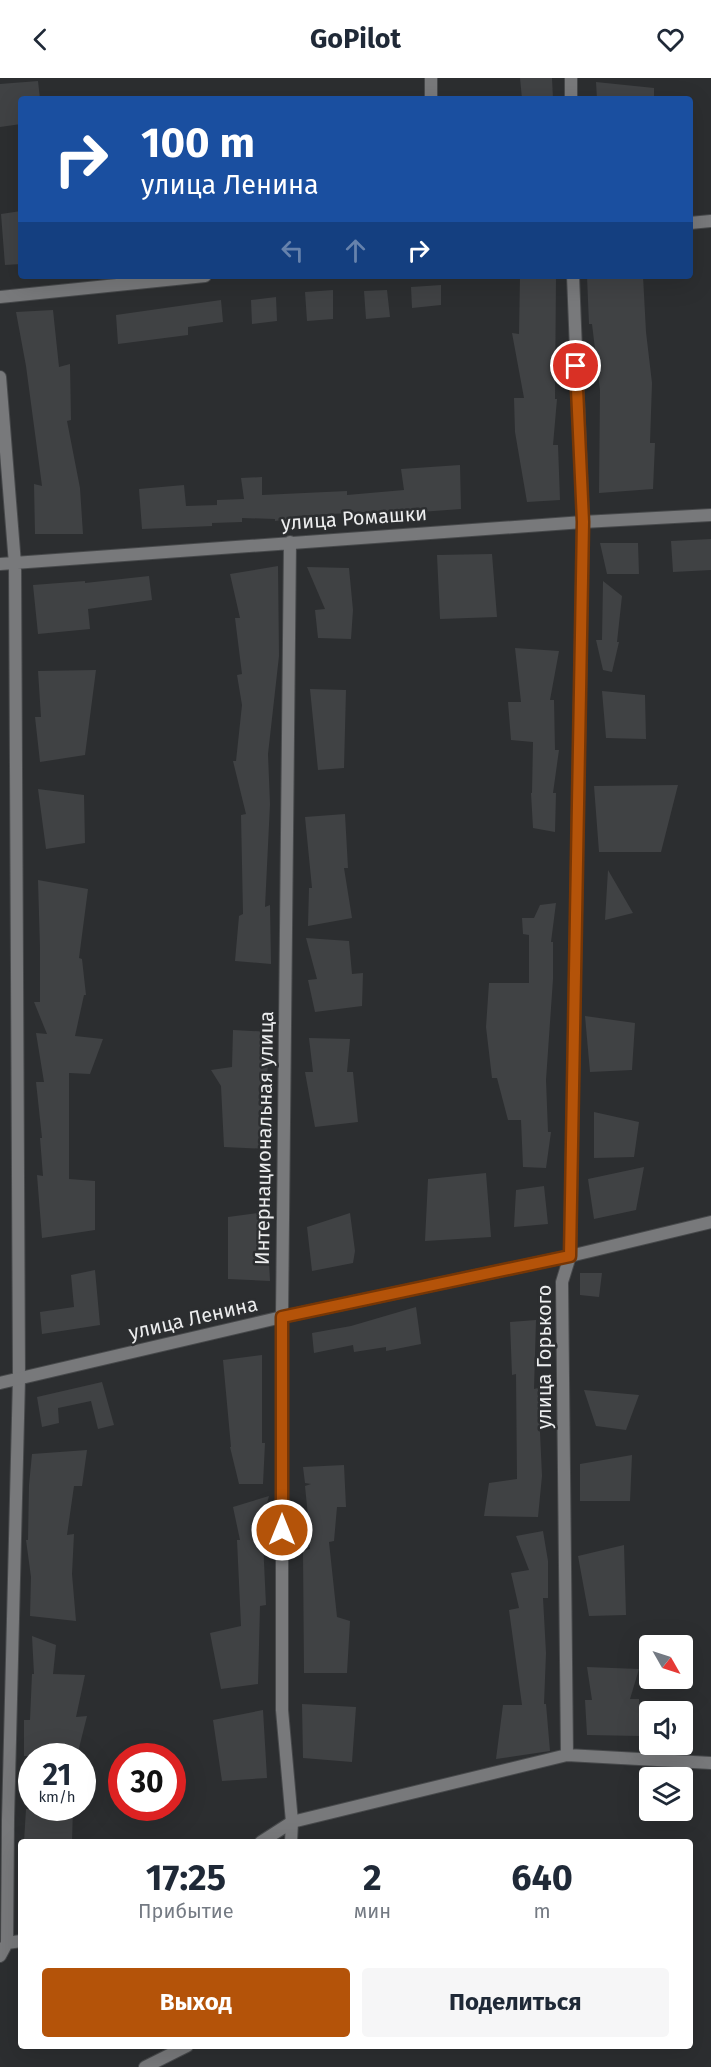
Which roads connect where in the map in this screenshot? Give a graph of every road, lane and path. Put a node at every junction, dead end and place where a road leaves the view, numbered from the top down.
1 (430, 78) edge
2 (571, 78) edge
3 (431, 96) edge
4 (571, 96) edge
5 (711, 221) edge
6 (693, 223) edge
7 (176, 279) edge
8 (573, 279) edge
9 (0, 297) edge
10 (0, 377) edge
11 (711, 515) edge
12 (583, 522) junction
13 (290, 542) junction
14 (0, 564) edge
15 (15, 564) junction
16 (711, 1222) edge
17 (570, 1256) junction
18 (282, 1317) junction
19 (19, 1378) junction
20 (0, 1383) edge
21 (567, 1755) junction
22 (711, 1763) edge
23 (292, 1822) junction
24 (266, 1839) edge
25 (291, 1839) edge
26 (18, 1941) edge
27 (7, 1943) junction
28 (0, 1956) edge
29 (181, 2049) edge
30 (145, 2067) edge

1 - 3 street
2 - 4 street
5 - 6 street
7 - 9 street
8 - 12 street, улица Горького
10 - 15 street
11 - 12 street, улица Ромашки
12 - 13 street, улица Ромашки
12 - 17 street, улица Горького
13 - 15 street, улица Ромашки
13 - 18 street, Интернациональная улица
14 - 15 street, улица Ромашки
15 - 19 street
16 - 17 street, улица Ленина
17 - 18 street, улица Ленина
17 - 21 street, улица Горького
18 - 19 street, улица Ленина
18 - 23 street, Интернациональная улица
19 - 20 street, улица Ленина
19 - 27 street
21 - 22 street
21 - 23 street
23 - 24 street
23 - 25 street, Интернациональная улица
26 - 27 street
27 - 28 street
29 - 30 street

